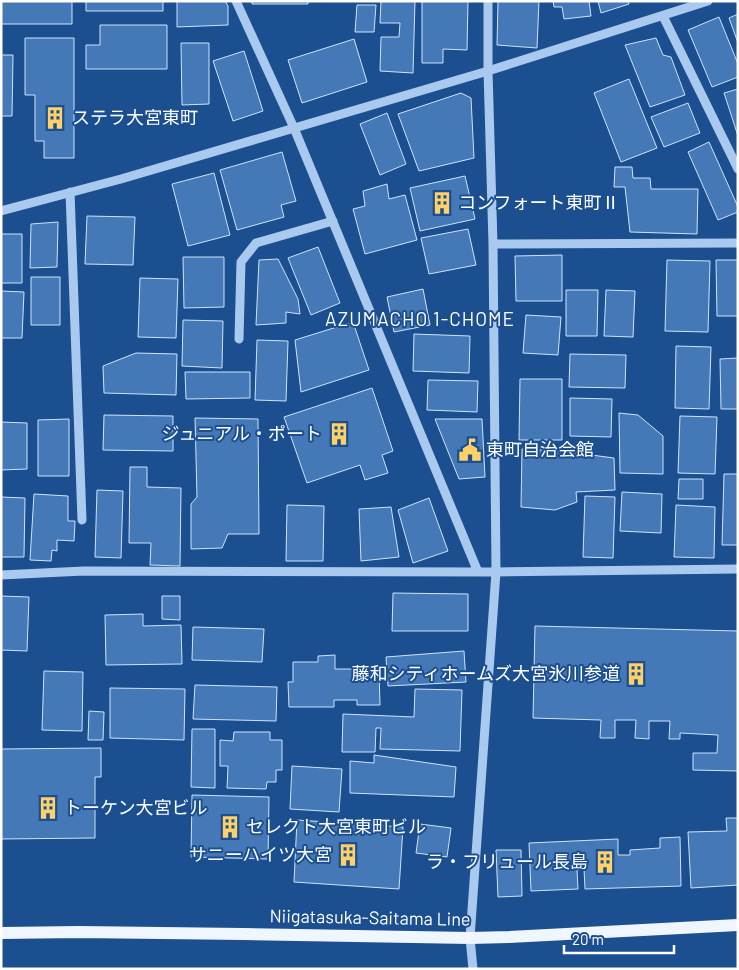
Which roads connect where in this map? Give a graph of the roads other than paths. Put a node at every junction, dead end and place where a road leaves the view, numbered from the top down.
1 (236, 1) edge
2 (488, 1) edge
3 (708, 1) edge
4 (663, 16) junction
5 (488, 71) junction
6 (294, 128) junction
7 (734, 155) edge
8 (738, 169) edge
9 (70, 192) junction
10 (1, 211) edge
11 (333, 221) junction
12 (738, 243) edge
13 (493, 244) junction
14 (240, 339) dead end
15 (82, 520) dead end
16 (738, 569) edge
17 (478, 572) junction
18 (496, 572) junction
19 (1, 575) edge
20 (738, 925) edge
21 (1, 933) edge
22 (470, 938) junction
23 (474, 969) edge

1 - 6 street
2 - 5 street
3 - 4 street
4 - 5 street
4 - 7 street
5 - 6 street
5 - 13 street
6 - 9 street
6 - 11 street
7 - 8 street
9 - 10 street
9 - 15 street
11 - 14 street
11 - 17 street
12 - 13 street
13 - 18 street
16 - 18 street
17 - 18 street
17 - 19 street
18 - 22 street
20 - 22 main road, Niigatasuka-Saitama Line
21 - 22 main road, Niigatasuka-Saitama Line
22 - 23 street

